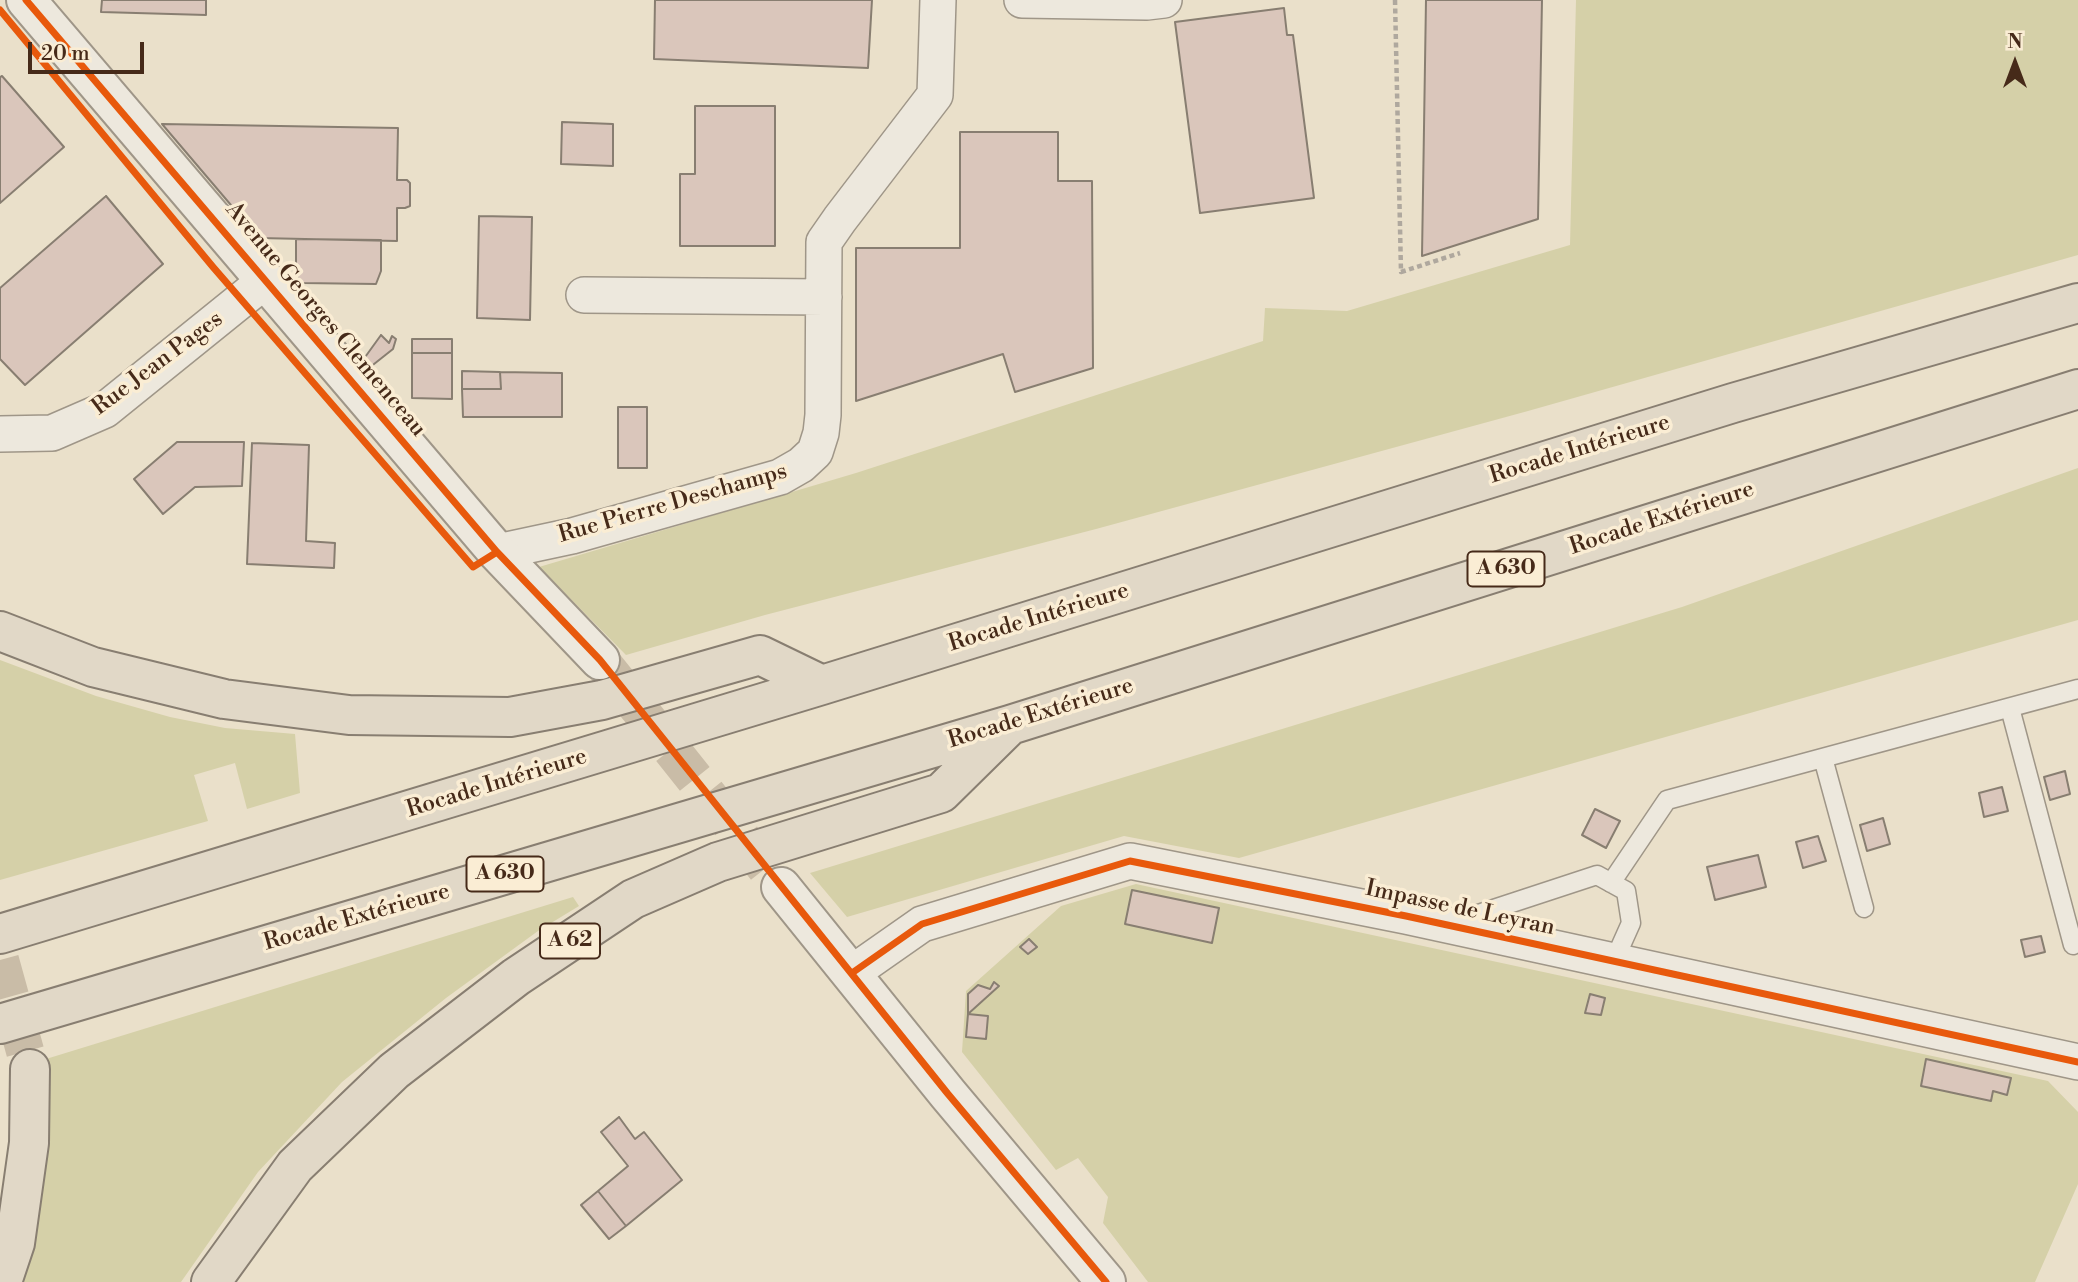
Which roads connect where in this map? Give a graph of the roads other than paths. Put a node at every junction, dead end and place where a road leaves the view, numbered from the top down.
1 (26, 0) edge
2 (938, 0) edge
3 (1022, 0) edge
4 (1164, 0) edge
5 (266, 280) junction
6 (584, 295) dead end
7 (824, 297) junction
8 (2078, 303) edge
9 (2078, 389) edge
10 (0, 434) edge
11 (497, 552) junction
12 (0, 631) edge
13 (600, 660) tunnel mouth
14 (822, 685) junction
15 (2078, 690) edge
16 (2010, 708) junction
17 (1010, 725) junction
18 (1823, 758) junction
19 (1611, 883) junction
20 (780, 887) tunnel mouth
21 (1864, 908) dead end
22 (1447, 925) junction
23 (0, 933) edge
24 (2073, 945) dead end
25 (1614, 961) junction
26 (852, 973) junction
27 (0, 1024) edge
28 (2078, 1062) edge
29 (30, 1069) tunnel mouth
30 (2, 1282) edge
31 (211, 1282) edge
32 (1106, 1282) edge

1 - 5 street, Avenue Georges Clemenceau
2 - 7 street, Rue Pierre Deschamps
3 - 4 street
5 - 10 street, Rue Jean Pages
5 - 11 street, Avenue Georges Clemenceau
6 - 7 street
7 - 11 street, Rue Pierre Deschamps
8 - 14 highway, Rocade Intérieure
9 - 17 highway, Rocade Extérieure / A 630
11 - 13 street, Avenue Georges Clemenceau
12 - 14 highway
14 - 23 highway, Rocade Intérieure
15 - 16 lane
16 - 18 lane
16 - 24 lane
17 - 27 highway, Rocade Extérieure / A 630
17 - 31 highway, A 62
18 - 19 lane
18 - 21 lane
19 - 22 lane
19 - 25 lane
20 - 26 street
22 - 25 street, Impasse de Leyran
22 - 26 street, Impasse de Leyran
25 - 28 street, Impasse de Leyran
26 - 32 street
29 - 30 highway

